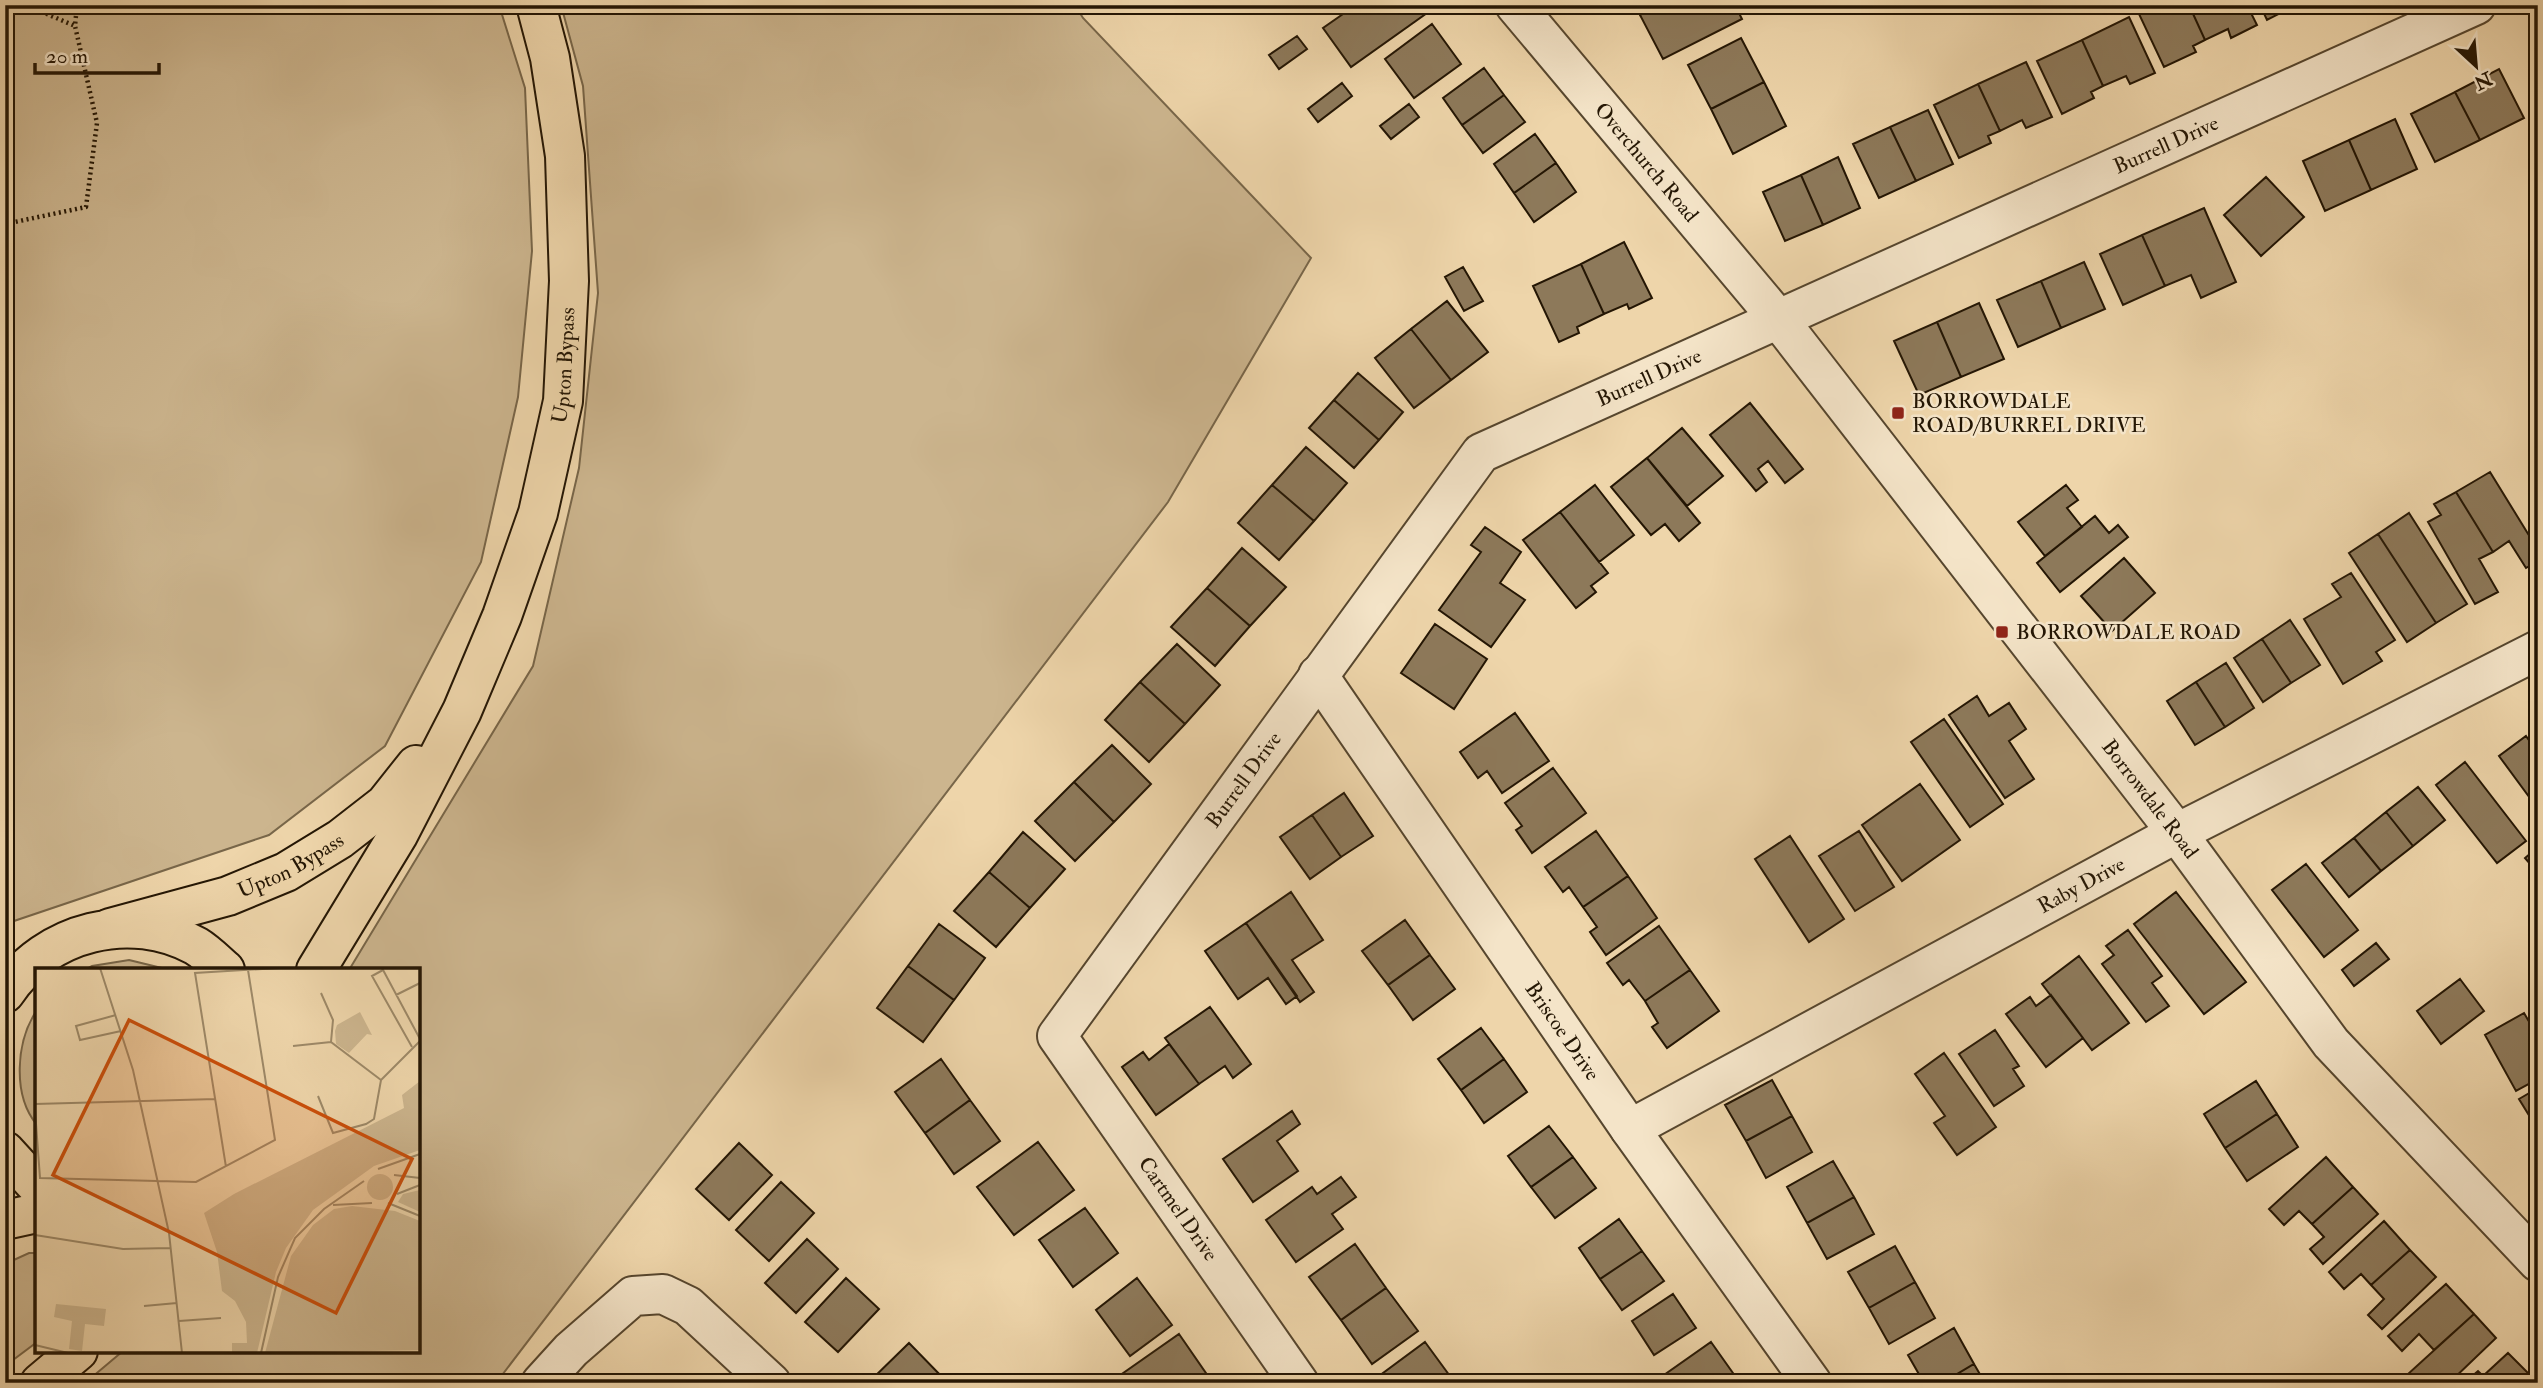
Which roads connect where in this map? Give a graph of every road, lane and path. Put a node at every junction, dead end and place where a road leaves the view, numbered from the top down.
1 (26, 5) edge
2 (77, 5) edge
3 (536, 5) edge
4 (1515, 5) edge
5 (2476, 5) edge
6 (75, 26) junction
7 (5, 224) edge
8 (1779, 320) junction
9 (2538, 650) edge
10 (1318, 675) junction
11 (462, 711) junction
12 (2177, 833) junction
13 (110, 928) junction
14 (224, 968) edge
15 (317, 968) edge
16 (8, 984) edge
17 (1057, 1036) joint
18 (1630, 1129) junction
19 (5, 1151) edge
20 (35, 1184) edge
21 (35, 1213) edge
22 (5, 1220) edge
23 (2538, 1262) edge
24 (76, 1353) edge
25 (40, 1383) edge
26 (541, 1383) edge
27 (771, 1383) edge
28 (1298, 1383) edge
29 (1812, 1383) edge

1 - 6 path
2 - 6 path
3 - 11 main road, Upton Bypass
4 - 8 street, Overchurch Road
5 - 8 street, Burrell Drive
6 - 7 path
8 - 10 street, Burrell Drive
8 - 12 street, Borrowdale Road
9 - 12 street, Raby Drive
10 - 17 street, Burrell Drive
10 - 18 street, Briscoe Drive
11 - 13 main road, Upton Bypass
11 - 15 main road, Upton Bypass
12 - 18 street, Raby Drive
12 - 23 street, Borrowdale Road
13 - 14 main road
13 - 16 main road, Upton Bypass
17 - 28 street, Cartmel Drive
18 - 29 street, Briscoe Drive
19 - 20 main road
21 - 22 main road
24 - 25 main road
26 - 27 street

